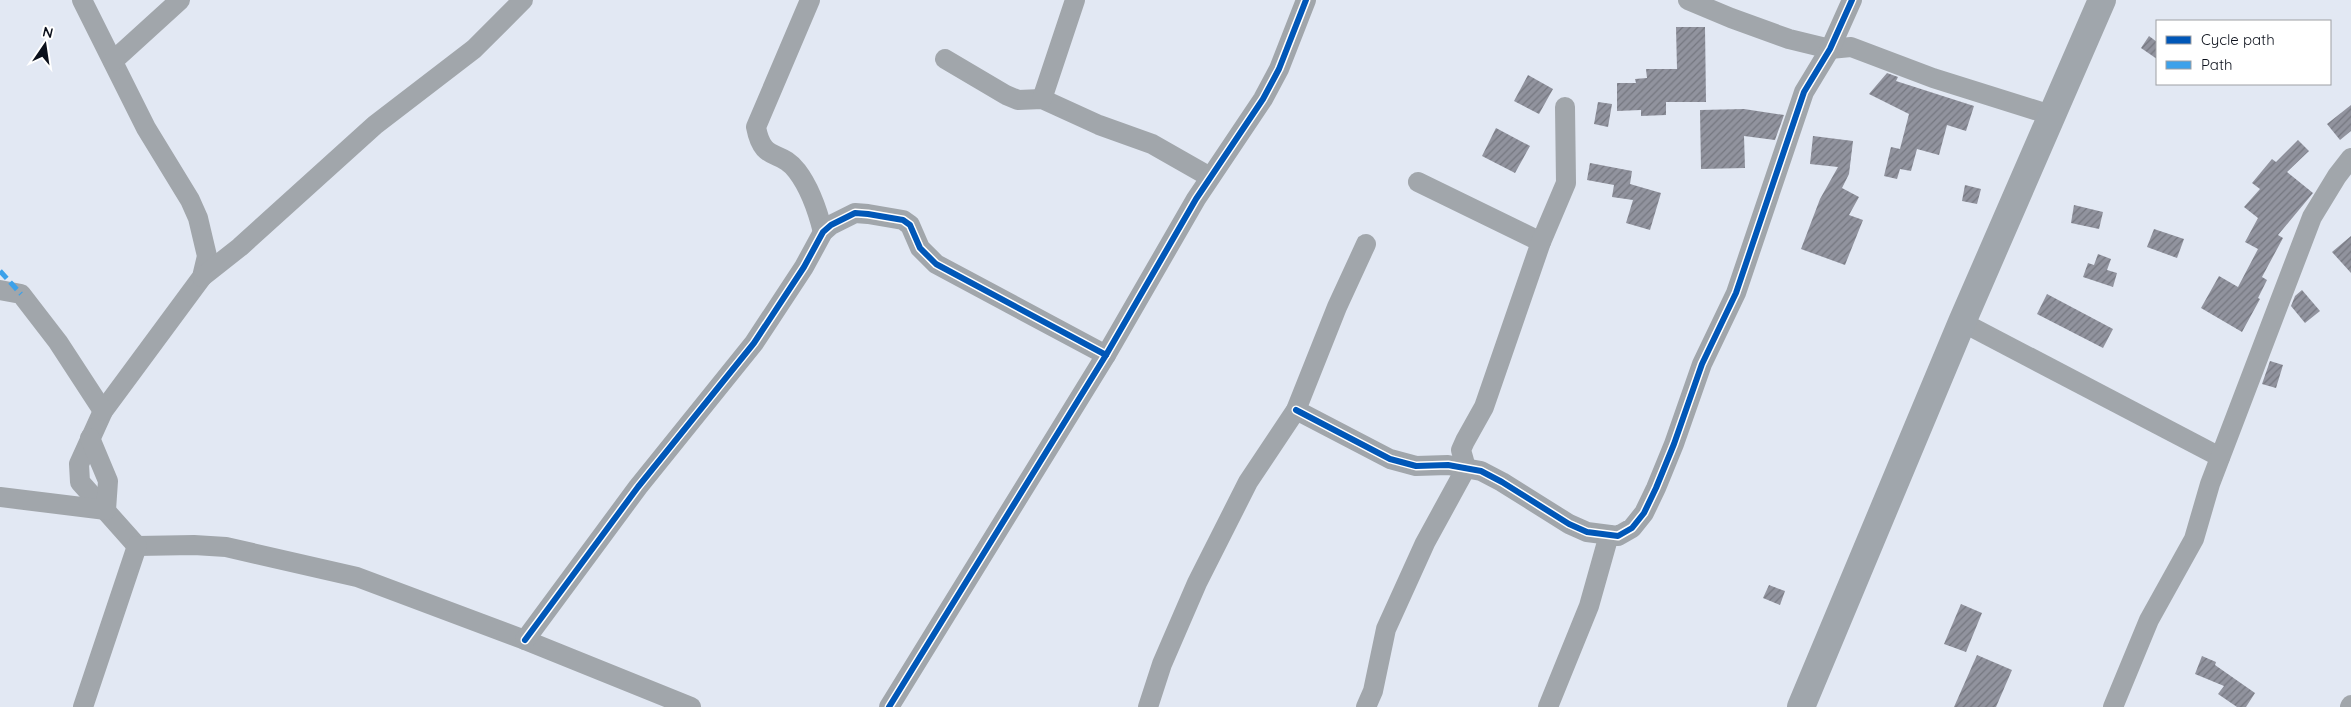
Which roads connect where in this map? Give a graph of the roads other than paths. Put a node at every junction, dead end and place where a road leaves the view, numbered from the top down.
1 (82, 0) edge
2 (180, 0) edge
3 (523, 0) edge
4 (810, 0) edge
5 (1075, 0) edge
6 (1306, 0) edge
7 (1688, 0) edge
8 (1852, 0) edge
9 (2102, 0) edge
10 (1830, 49) junction
11 (945, 59) dead end
12 (113, 61) junction
13 (1042, 99) junction
14 (1564, 107) dead end
15 (2051, 115) junction
16 (2351, 158) edge
17 (1210, 177) junction
18 (1418, 182) dead end
19 (823, 232) junction
20 (1541, 242) junction
21 (1366, 244) dead end
22 (202, 277) junction
23 (0, 290) edge
24 (1962, 322) junction
25 (1106, 354) junction
26 (1296, 410) junction
27 (103, 411) junction
28 (2220, 457) junction
29 (1466, 468) junction
30 (0, 497) edge
31 (106, 510) junction
32 (1609, 536) junction
33 (136, 546) junction
34 (525, 640) junction
35 (686, 706) edge
36 (83, 707) edge
37 (889, 707) edge
38 (1148, 707) edge
39 (1366, 707) edge
40 (1548, 707) edge
41 (1801, 707) edge
42 (2113, 707) edge

1 - 12 street
2 - 12 street
3 - 22 street
4 - 19 street
5 - 13 street
6 - 17 street
7 - 10 street
8 - 10 street
9 - 15 main road
10 - 15 street
10 - 32 street
11 - 13 street
12 - 22 street
13 - 17 street
14 - 20 street
15 - 24 main road
16 - 28 street
17 - 25 street
18 - 20 street
19 - 25 street
19 - 34 street
20 - 29 street
21 - 26 street
22 - 27 street
23 - 27 street
24 - 28 street
24 - 41 main road
25 - 37 street
26 - 29 street
26 - 38 street
27 - 31 street
28 - 42 street
29 - 32 street
29 - 39 street
30 - 31 street
31 - 33 street
32 - 40 street
33 - 34 street
33 - 36 street
34 - 35 street

